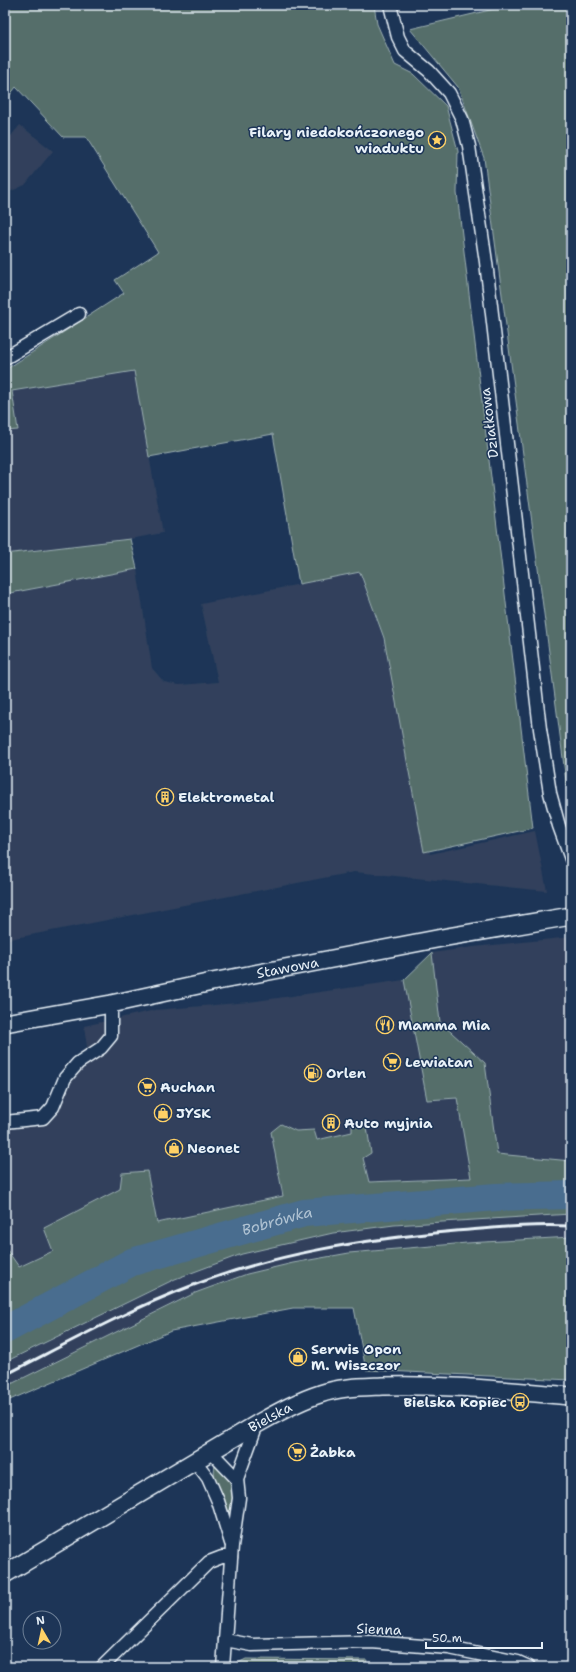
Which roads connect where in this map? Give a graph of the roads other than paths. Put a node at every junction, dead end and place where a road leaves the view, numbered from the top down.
1 (390, 5) edge
2 (79, 314) dead end
3 (5, 358) edge
4 (571, 859) edge
5 (571, 916) edge
6 (111, 1004) junction
7 (5, 1023) edge
8 (5, 1122) edge
9 (571, 1396) edge
10 (257, 1424) junction
11 (210, 1451) junction
12 (195, 1461) junction
13 (237, 1479) junction
14 (232, 1551) junction
15 (5, 1574) edge
16 (225, 1640) junction
17 (102, 1667) edge
18 (223, 1667) edge
19 (529, 1667) edge

1 - 4 street, Działkowa
2 - 3 street
5 - 6 street, Stawowa
6 - 7 street, Stawowa
6 - 8 street
9 - 10 street, Bielska
10 - 11 street, Bielska
10 - 13 street
11 - 12 street, Bielska
11 - 13 street
12 - 14 street
12 - 15 street, Bielska
13 - 14 street
14 - 16 street
14 - 17 street
16 - 18 street
16 - 19 street, Sienna

